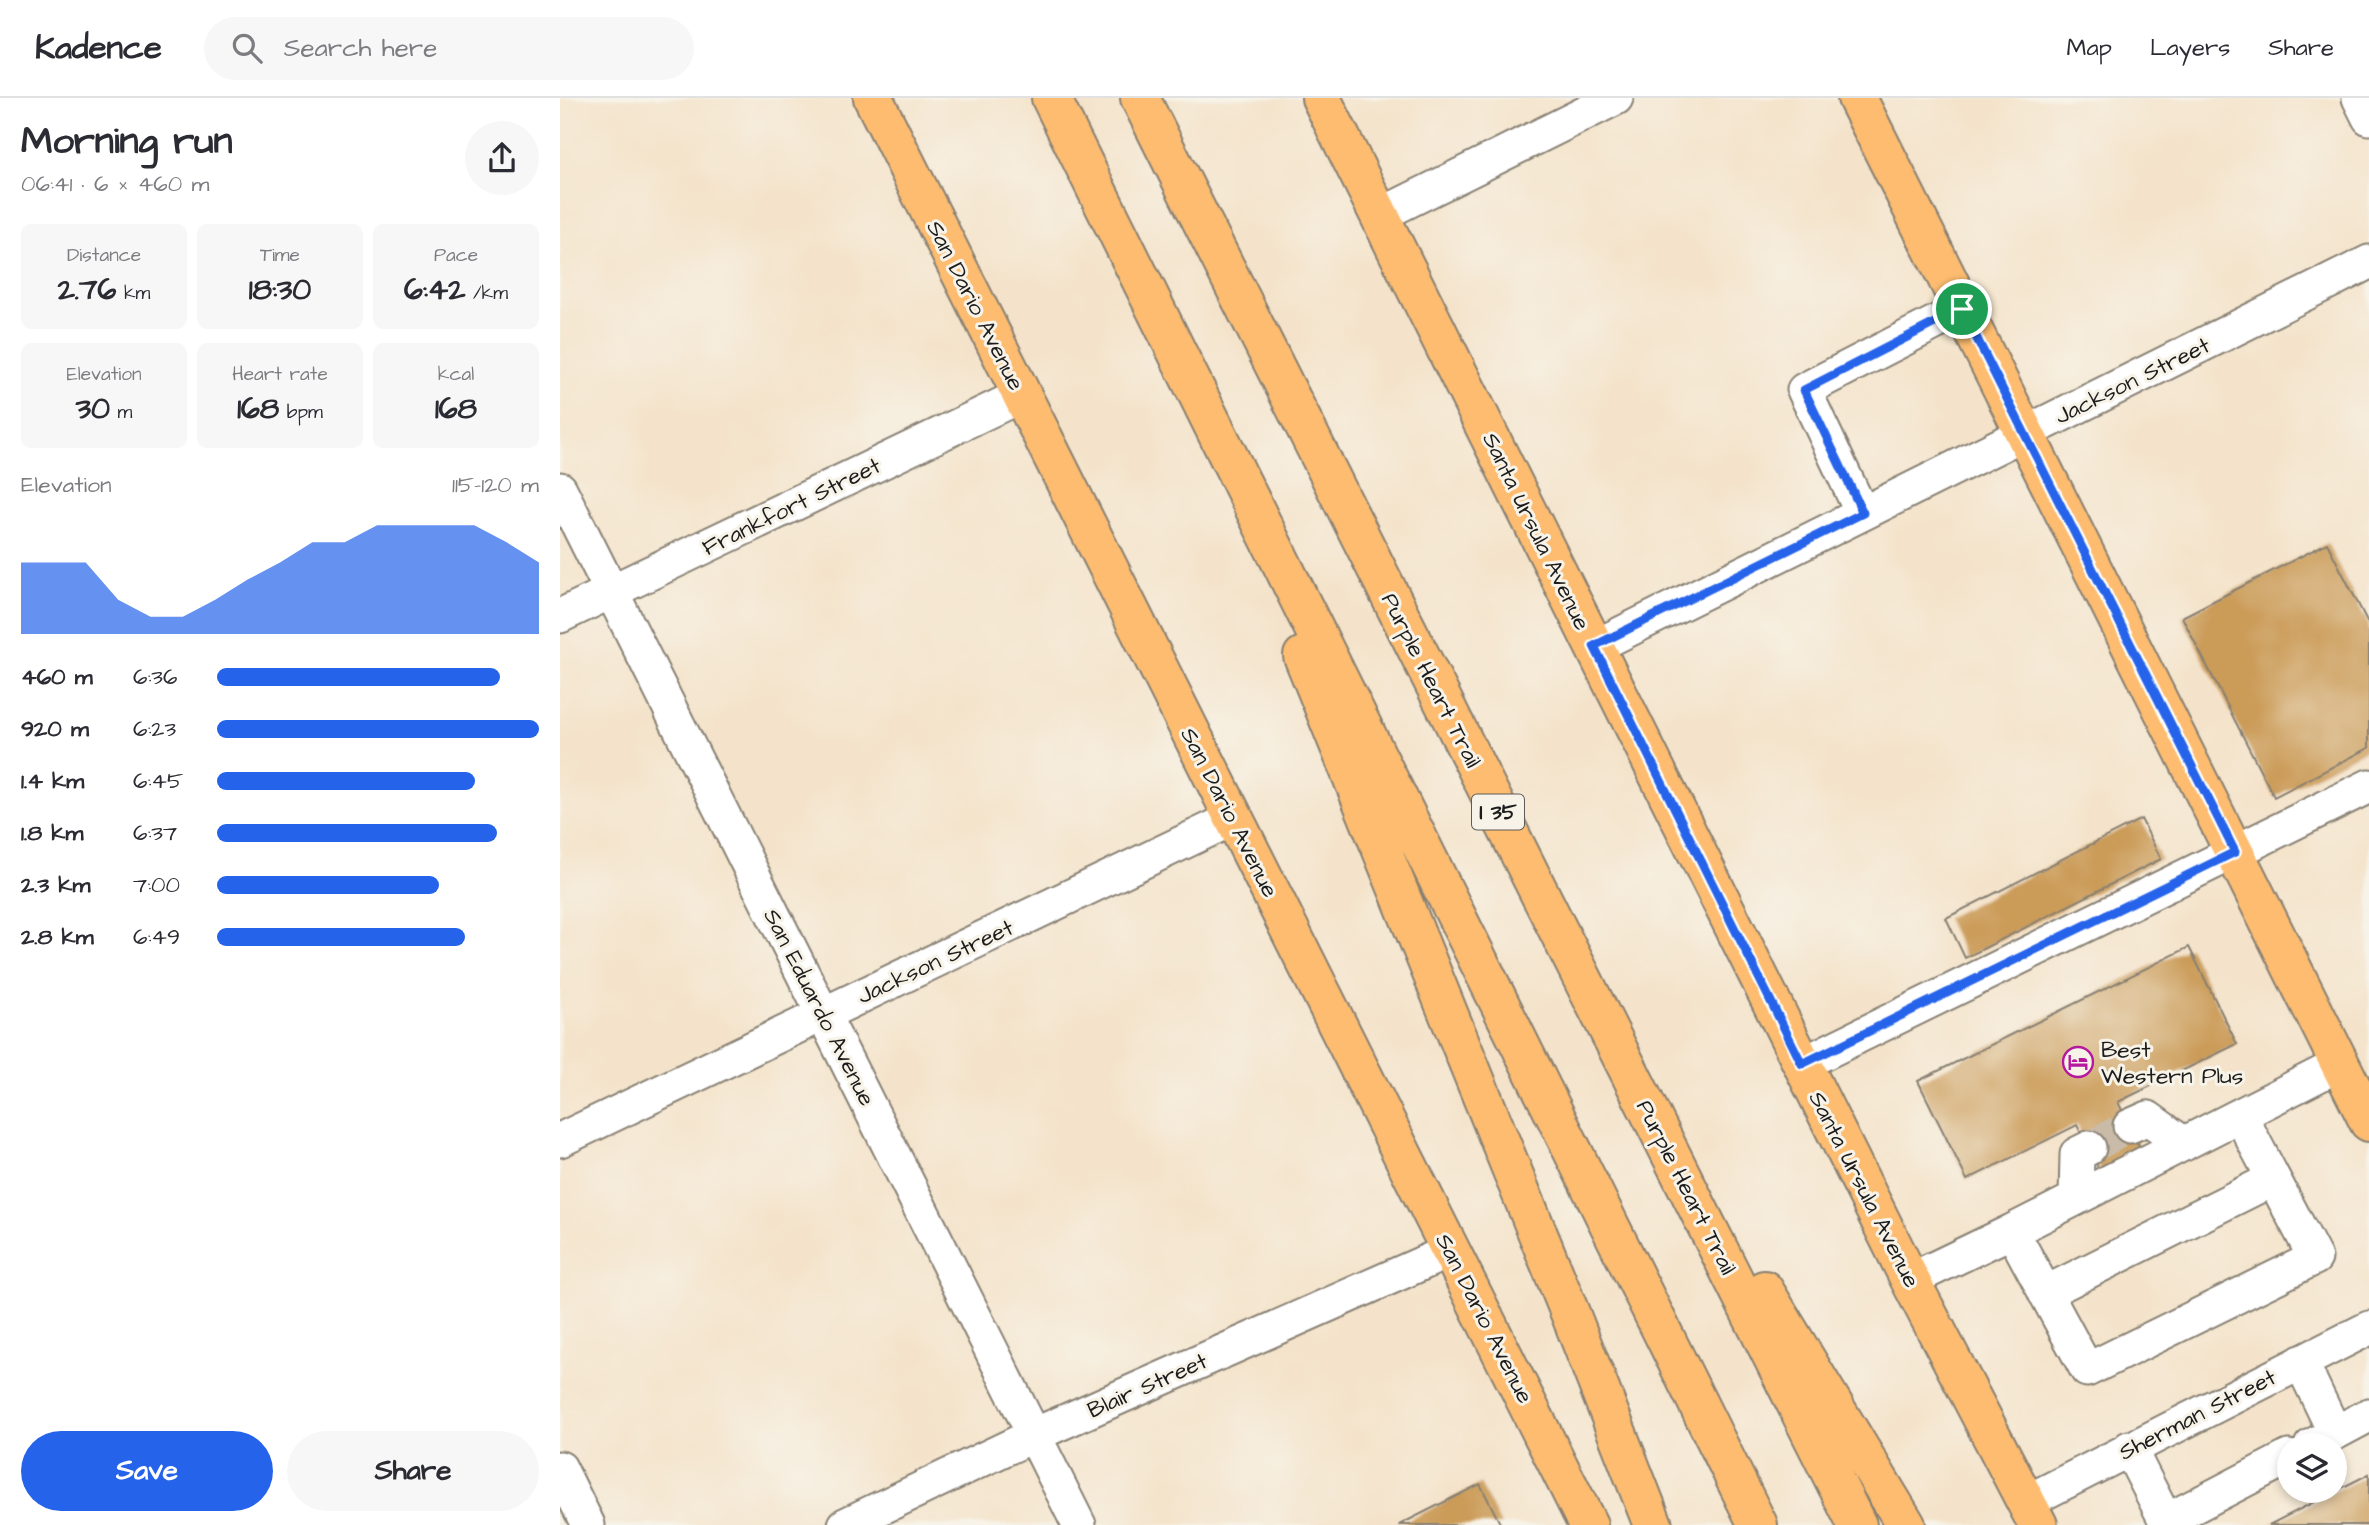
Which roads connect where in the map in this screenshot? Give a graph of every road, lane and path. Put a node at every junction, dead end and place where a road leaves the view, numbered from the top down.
1 (873, 98) edge
2 (1051, 98) edge
3 (1140, 98) edge
4 (1321, 98) edge
5 (1616, 98) edge
6 (1857, 98) edge
7 (2359, 98) edge
8 (2369, 118) edge
9 (1380, 215) junction
10 (2369, 262) edge
11 (1962, 309) junction
12 (1181, 355) junction
13 (1022, 395) junction
14 (2024, 433) junction
15 (560, 489) edge
16 (1863, 513) junction
17 (612, 592) junction
18 (560, 616) edge
19 (1594, 646) junction
20 (2369, 786) edge
21 (1234, 818) junction
22 (2235, 852) junction
23 (823, 1014) junction
24 (1609, 1033) junction
25 (1802, 1064) junction
26 (2340, 1064) junction
27 (2240, 1115) junction
28 (2369, 1122) edge
29 (2130, 1126) tunnel mouth
30 (560, 1140) edge
31 (2184, 1144) junction
32 (2089, 1148) tunnel mouth
33 (2273, 1179) junction
34 (2076, 1198) junction
35 (2012, 1231) junction
36 (1450, 1251) junction
37 (1910, 1280) junction
38 (2045, 1293) junction
39 (2369, 1328) edge
40 (2301, 1362) junction
41 (2369, 1415) edge
42 (2321, 1433) edge
43 (2334, 1433) edge
44 (1034, 1435) junction
45 (2129, 1448) junction
46 (2277, 1463) edge
47 (560, 1468) edge
48 (2032, 1513) edge
49 (2165, 1523) edge
50 (588, 1525) edge
51 (845, 1525) edge
52 (1079, 1525) edge
53 (1588, 1525) edge
54 (1653, 1525) edge
55 (1758, 1525) edge
56 (1857, 1525) edge
57 (1906, 1525) edge

1 - 13 main road, San Dario Avenue
2 - 12 main road
3 - 24 main road, Purple Heart Trail / I 35
4 - 9 main road, Santa Ursula Avenue
5 - 9 street
6 - 11 main road
7 - 8 street
9 - 19 main road, Santa Ursula Avenue
10 - 14 street, Jackson Street
11 - 14 main road
11 - 16 street
12 - 54 main road
12 - 55 main road
13 - 17 street, Frankfort Street
13 - 21 main road, San Dario Avenue
14 - 16 street, Jackson Street
14 - 22 main road
15 - 17 street, San Eduardo Avenue
16 - 19 street, Jackson Street
17 - 18 street, Frankfort Street
17 - 23 street, San Eduardo Avenue
19 - 25 main road, Santa Ursula Avenue
20 - 22 street
21 - 23 street, Jackson Street
21 - 36 main road, San Dario Avenue
22 - 25 street
22 - 26 main road
23 - 30 street, Jackson Street
23 - 44 street, San Eduardo Avenue
24 - 56 main road, Purple Heart Trail / I 35
24 - 57 main road
25 - 37 main road, Santa Ursula Avenue
26 - 27 street
26 - 28 main road
27 - 31 street
27 - 33 street
29 - 31 street
31 - 34 street
32 - 34 street
33 - 38 street
33 - 38 street
34 - 35 street
35 - 37 street
35 - 38 street
36 - 44 street, Blair Street
36 - 53 main road, San Dario Avenue
37 - 48 main road, Santa Ursula Avenue
39 - 40 street, Sherman Street
40 - 42 street
40 - 45 street, Sherman Street
41 - 43 street
44 - 51 street, Blair Street
44 - 52 street, San Eduardo Avenue
45 - 48 street, Sherman Street
45 - 49 street
46 - 49 street
47 - 50 street

